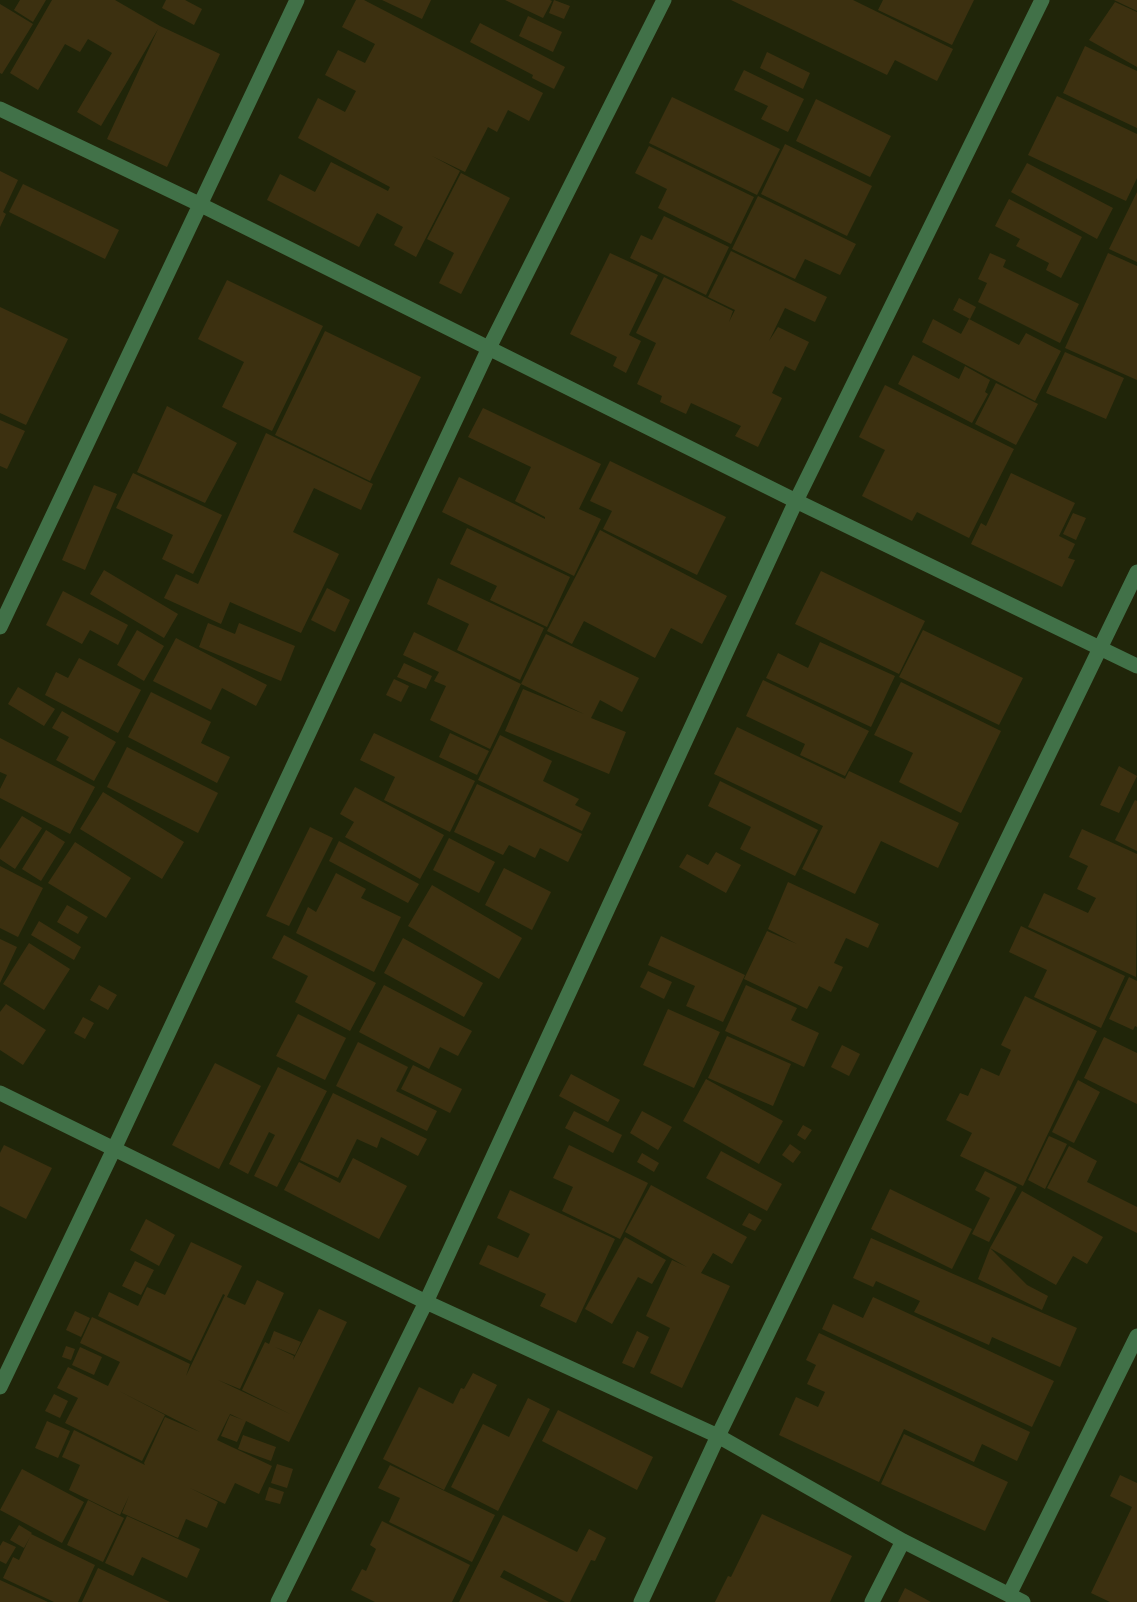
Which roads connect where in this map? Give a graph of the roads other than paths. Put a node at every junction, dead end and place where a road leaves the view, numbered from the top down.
1 (297, 0) edge
2 (664, 0) edge
3 (1042, 0) edge
4 (0, 109) edge
5 (200, 204) junction
6 (489, 348) junction
7 (796, 501) junction
8 (1137, 572) edge
9 (0, 627) edge
10 (1099, 647) junction
11 (1137, 666) edge
12 (0, 1093) edge
13 (114, 1149) junction
14 (426, 1302) junction
15 (1137, 1336) edge
16 (0, 1387) edge
17 (717, 1436) junction
18 (903, 1541) junction
19 (1009, 1595) junction
20 (278, 1602) edge
21 (641, 1602) edge
22 (872, 1602) edge
23 (1023, 1602) edge

1 - 5 street
2 - 6 street
3 - 7 street
4 - 5 street
5 - 6 street
5 - 9 street
6 - 7 street
6 - 13 street
7 - 10 street
7 - 14 street
8 - 10 street
10 - 11 street
10 - 17 street
12 - 13 street
13 - 14 street
13 - 16 street
14 - 17 street
14 - 20 street
15 - 19 street
17 - 18 street
17 - 21 street
18 - 19 street
18 - 22 street
19 - 23 street

